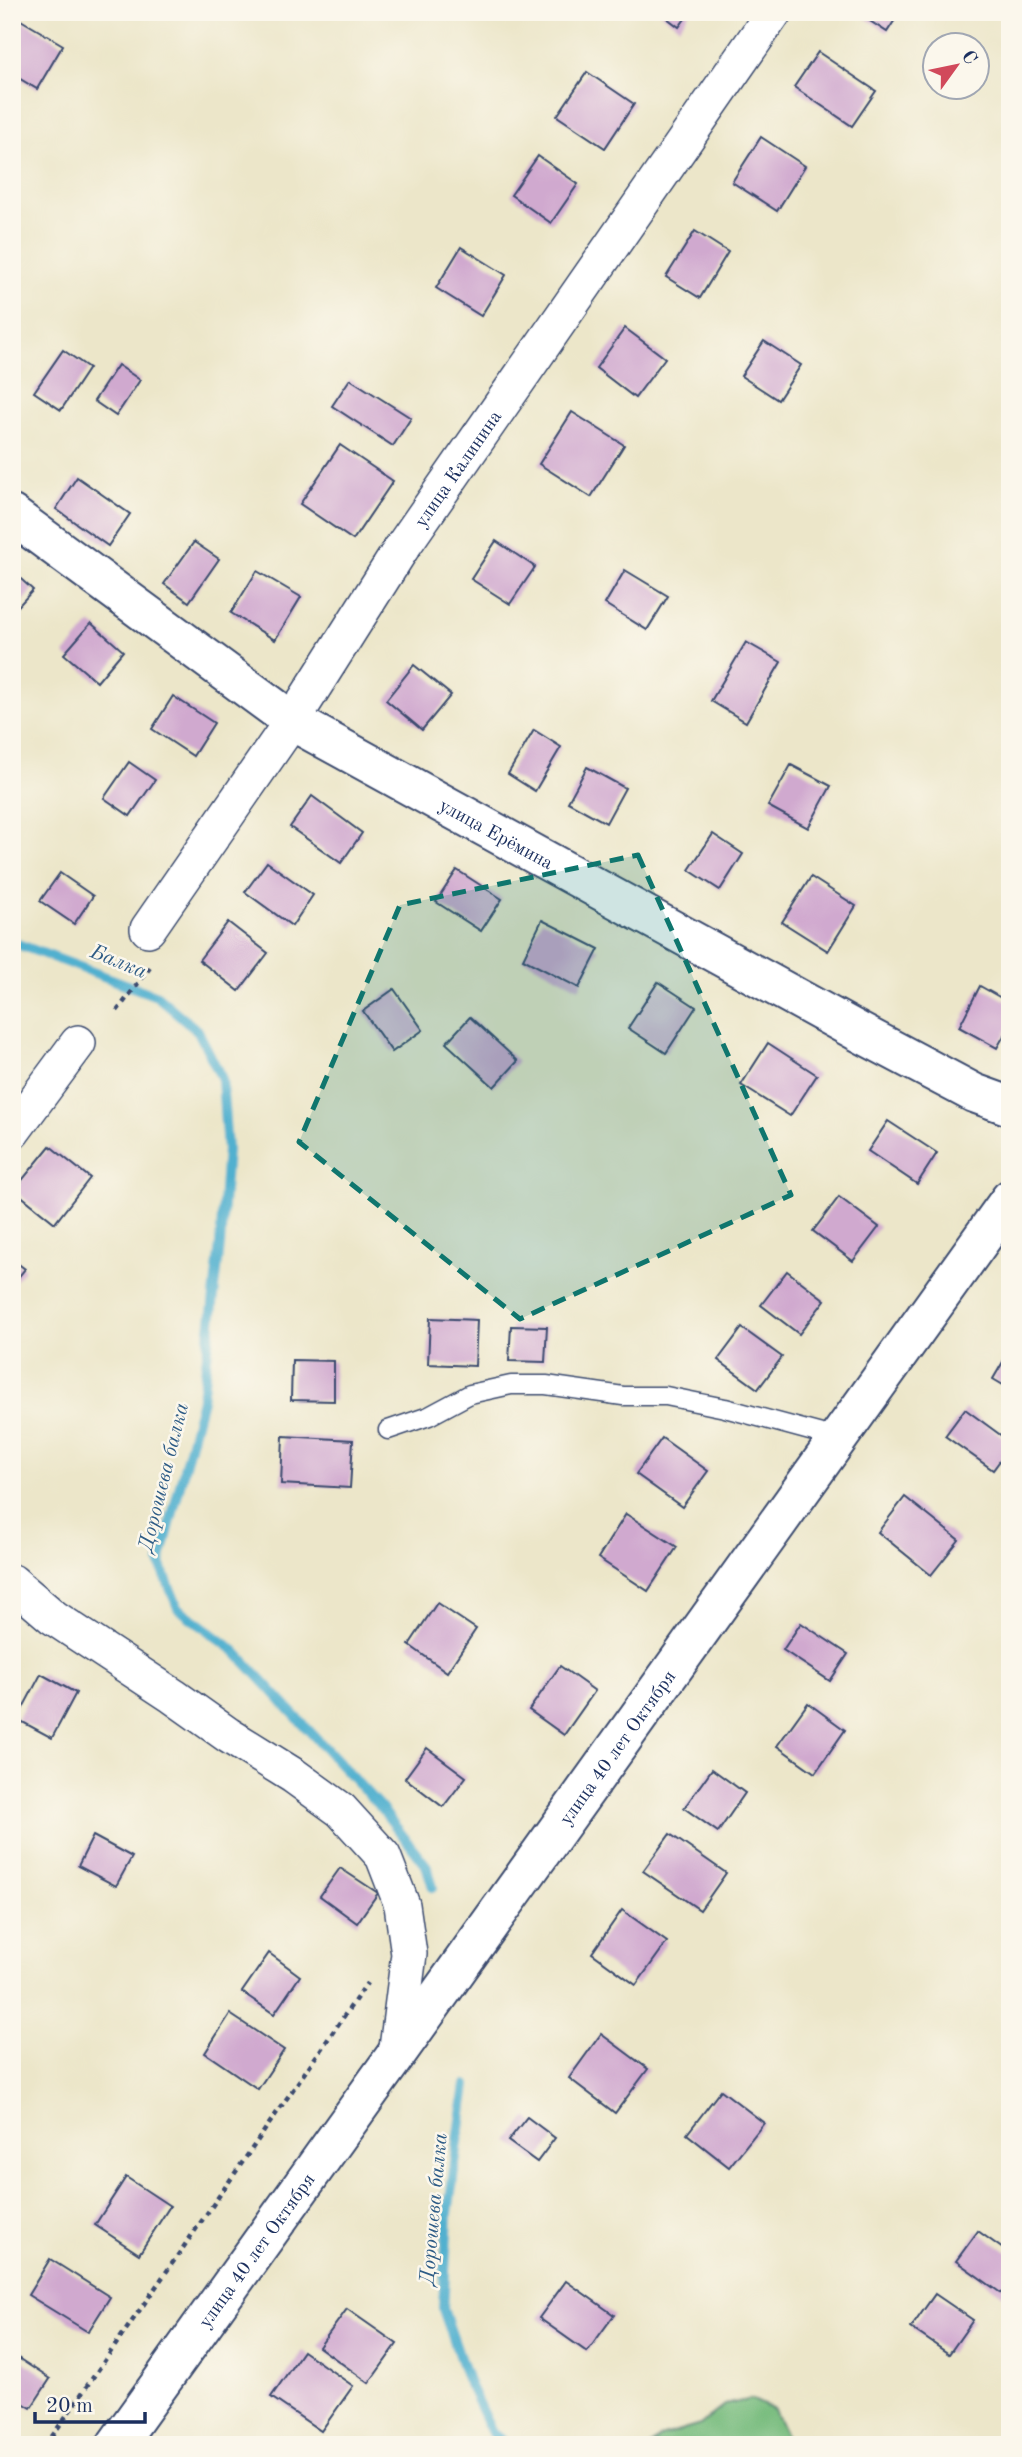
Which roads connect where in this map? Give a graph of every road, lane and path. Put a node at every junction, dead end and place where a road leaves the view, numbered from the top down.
1 (774, 12) edge
2 (12, 515) edge
3 (292, 721) junction
4 (152, 945) joint
5 (117, 1012) dead end
6 (78, 1043) dead end
7 (1010, 1106) edge
8 (12, 1132) edge
9 (1010, 1199) edge
10 (388, 1430) dead end
11 (839, 1439) junction
12 (12, 1582) edge
13 (405, 1927) junction
14 (396, 2056) junction
15 (46, 2445) edge
16 (116, 2445) edge

1 - 3 street, улица Калинина
2 - 3 street, улица Ерёмина
3 - 4 street, улица Калинина
3 - 7 street, улица Ерёмина
4 - 5 path
6 - 8 street
9 - 11 street, улица 40 лет Октября
10 - 11 lane
11 - 14 street, улица 40 лет Октября
12 - 13 street, улица 40 лет Октября
13 - 14 street, улица 40 лет Октября
13 - 15 path
14 - 16 street, улица 40 лет Октября

